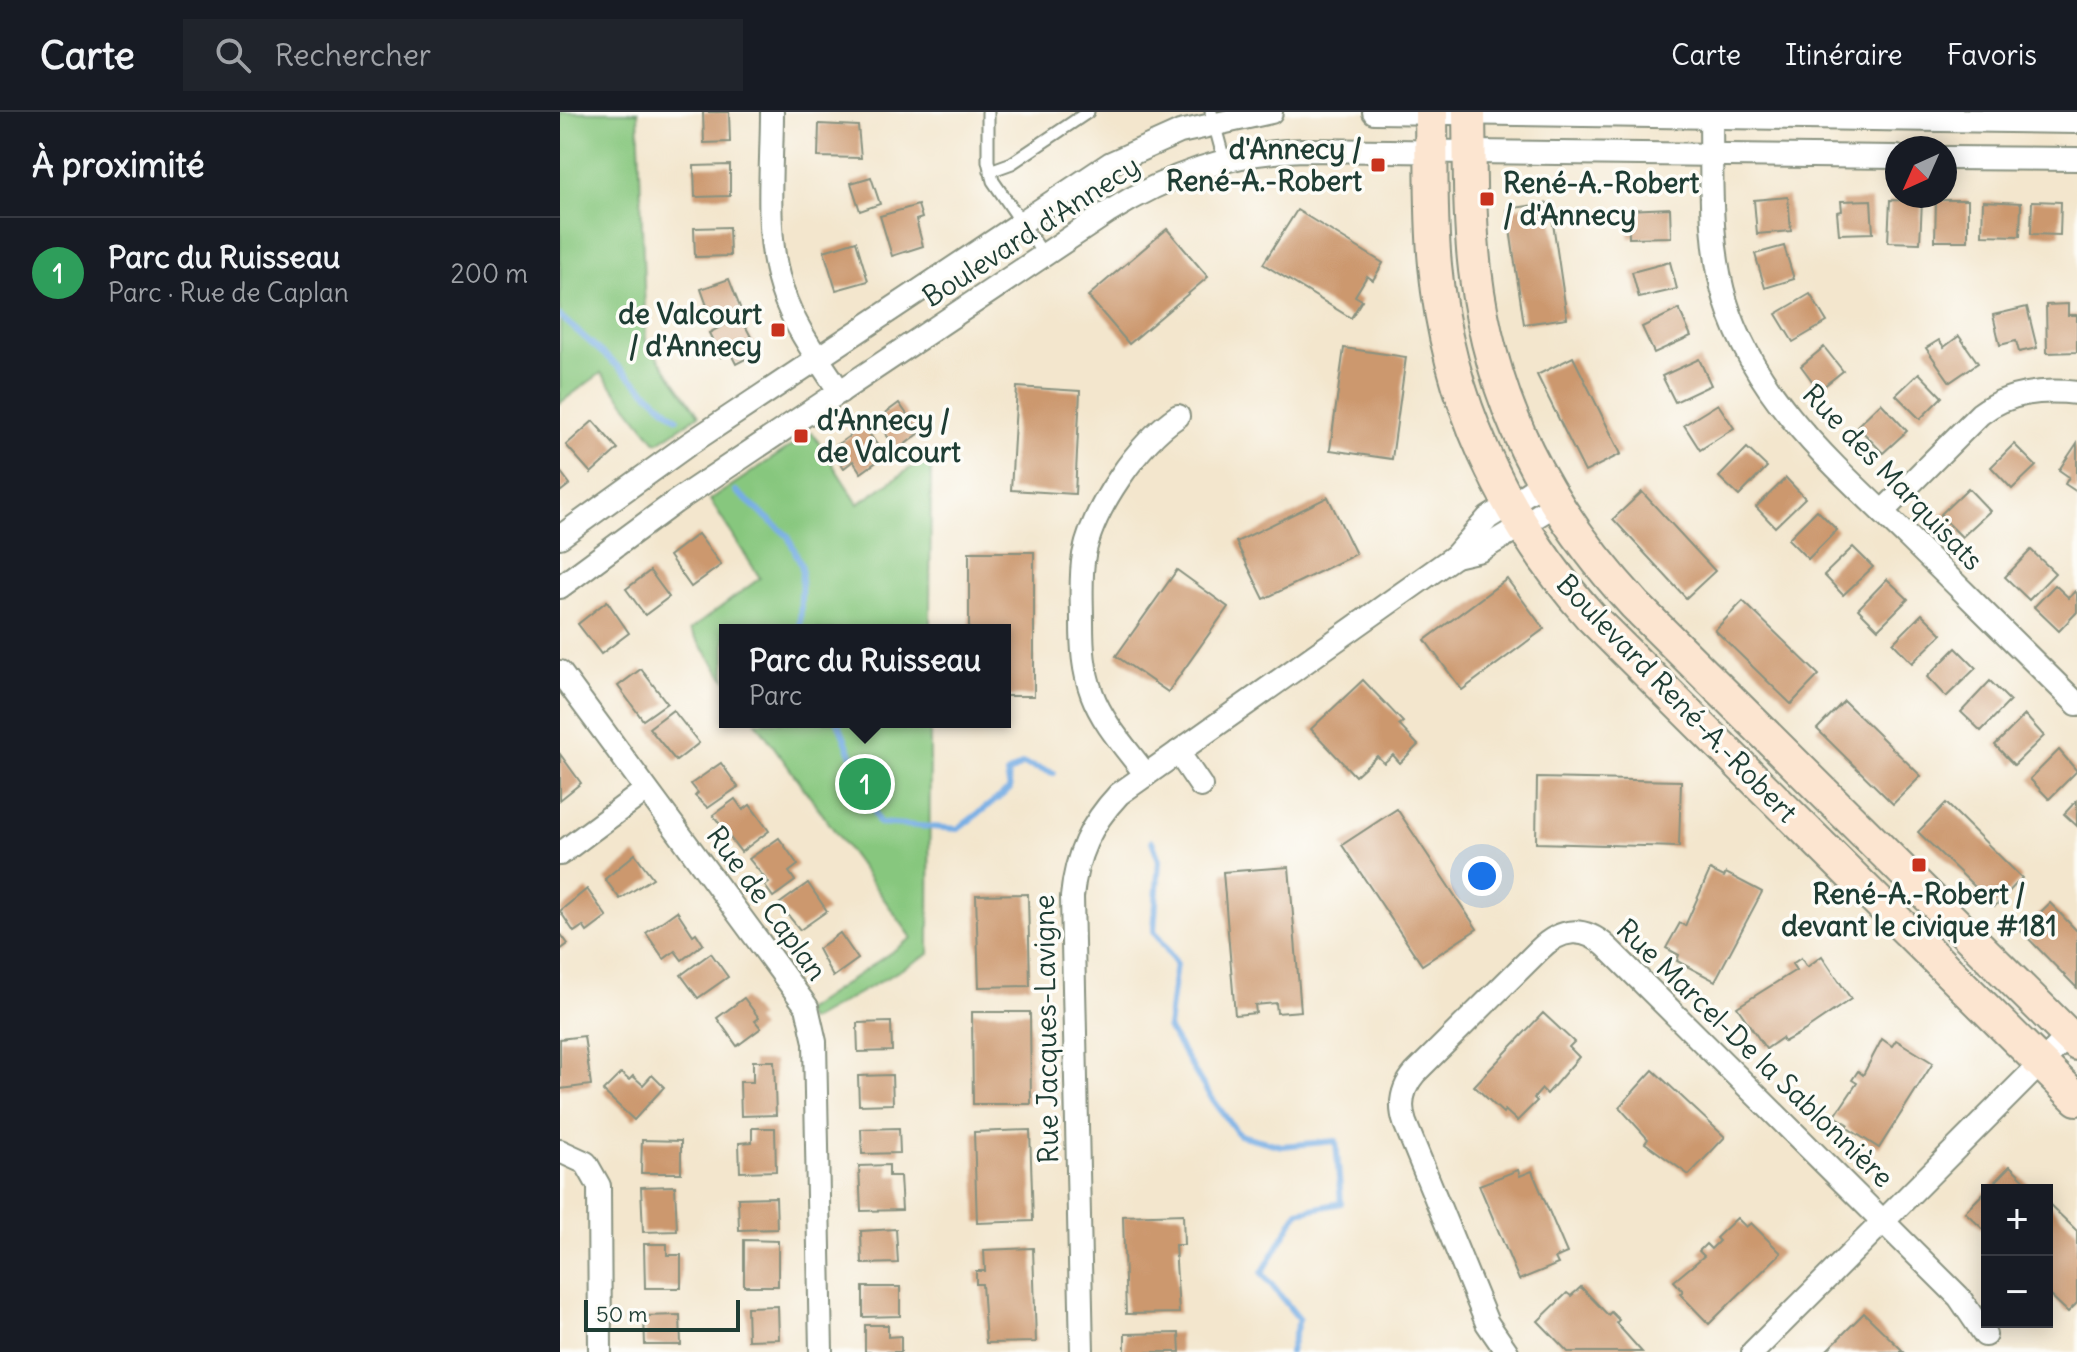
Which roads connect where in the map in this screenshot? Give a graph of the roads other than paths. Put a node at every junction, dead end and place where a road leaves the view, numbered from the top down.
1 (772, 112) edge
2 (988, 112) edge
3 (1088, 112) edge
4 (1271, 112) edge
5 (1374, 112) edge
6 (1431, 112) edge
7 (1469, 112) edge
8 (1711, 115) junction
9 (1213, 117) edge
10 (2077, 122) edge
11 (1432, 152) junction
12 (1470, 152) junction
13 (1711, 156) junction
14 (1885, 157) edge
15 (1957, 158) edge
16 (2077, 159) edge
17 (1224, 160) junction
18 (990, 171) junction
19 (1021, 222) junction
20 (1044, 255) junction
21 (817, 357) junction
22 (840, 392) junction
23 (2077, 393) edge
24 (1178, 416) dead end
25 (1549, 494) junction
26 (1882, 512) junction
27 (1515, 514) junction
28 (560, 537) edge
29 (560, 587) edge
30 (560, 672) edge
31 (2077, 704) edge
32 (1178, 752) junction
33 (1146, 775) junction
34 (1201, 786) dead end
35 (646, 790) junction
36 (560, 854) edge
37 (2073, 1040) edge
38 (2041, 1063) junction
39 (2077, 1099) edge
40 (560, 1151) edge
41 (1884, 1222) junction
42 (1985, 1335) dead end
43 (600, 1352) edge
44 (821, 1352) edge
45 (1082, 1352) edge
46 (1507, 1352) edge
47 (1753, 1352) edge

1 - 21 street
2 - 18 lane
3 - 18 lane
4 - 9 street, Boulevard d'Annecy
5 - 6 street
6 - 7 street
6 - 11 street, Boulevard René-A.-Robert
7 - 8 street
7 - 12 street, Boulevard René-A.-Robert
8 - 10 street
8 - 13 street, Rue des Marquisats
9 - 17 lane
9 - 19 street, Boulevard d'Annecy
11 - 12 street, Boulevard d'Annecy
11 - 17 street, Boulevard d'Annecy
11 - 27 street, Boulevard René-A.-Robert
12 - 13 street, Boulevard d'Annecy
12 - 25 street, Boulevard René-A.-Robert
13 - 14 street, Boulevard d'Annecy
13 - 26 street, Rue des Marquisats
15 - 16 street
17 - 20 street, Boulevard d'Annecy
18 - 19 lane
19 - 20 lane
19 - 21 street, Boulevard d'Annecy
20 - 22 street, Boulevard d'Annecy
21 - 22 street
21 - 28 street, Boulevard d'Annecy
22 - 29 street, Boulevard d'Annecy
23 - 26 street
24 - 33 street
25 - 27 street, Rue Jacques-Lavigne
25 - 37 street, Boulevard René-A.-Robert
26 - 31 street, Rue des Marquisats
27 - 32 street, Rue Jacques-Lavigne
27 - 38 street, Boulevard René-A.-Robert
30 - 35 street, Rue de Caplan
32 - 33 street, Rue Jacques-Lavigne
32 - 34 street
33 - 45 street, Rue Jacques-Lavigne
35 - 36 street
35 - 44 street, Rue de Caplan
37 - 38 street
38 - 39 street, Boulevard René-A.-Robert
38 - 41 street
40 - 43 street
41 - 42 street
41 - 46 street, Rue Marcel-De la Sablonnière
41 - 47 street

